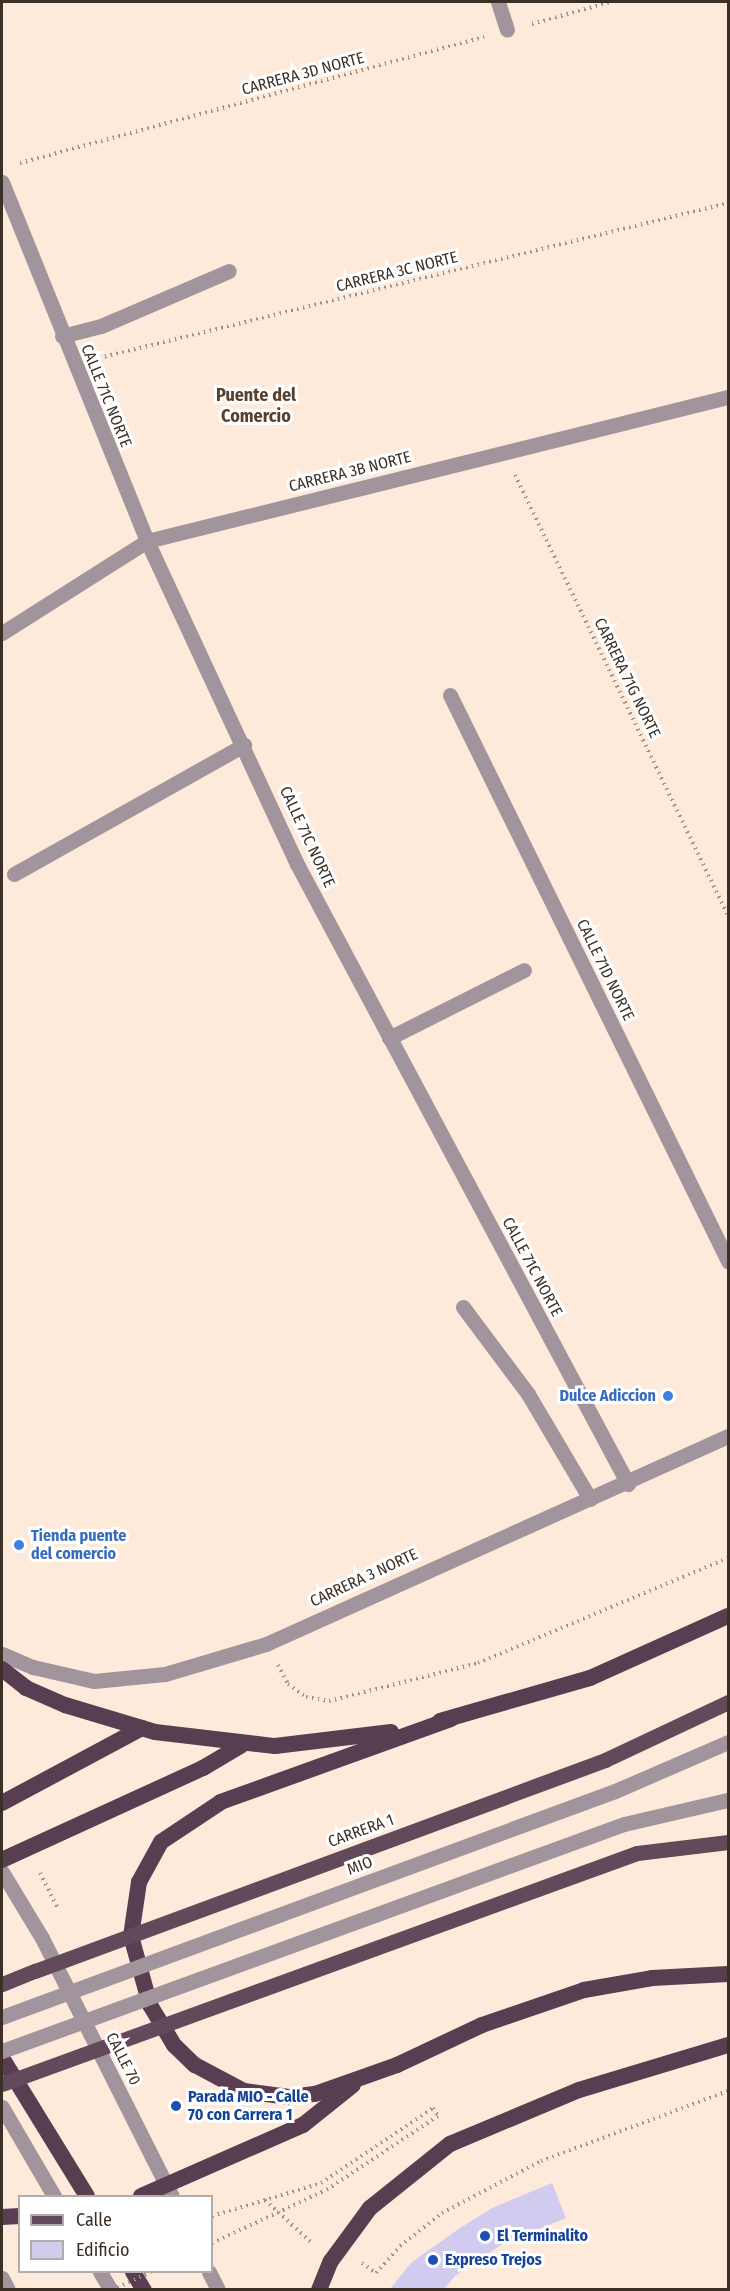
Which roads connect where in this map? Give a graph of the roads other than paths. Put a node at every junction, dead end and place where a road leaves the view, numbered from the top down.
1 (498, 2) edge
2 (507, 30) road end
3 (2, 183) edge
4 (229, 271) dead end
5 (62, 336) junction
6 (729, 397) edge
7 (147, 542) junction
8 (2, 633) edge
9 (450, 695) dead end
10 (244, 745) junction
11 (14, 874) dead end
12 (524, 970) dead end
13 (389, 1038) junction
14 (729, 1261) edge
15 (463, 1307) dead end
16 (729, 1436) edge
17 (628, 1484) junction
18 (590, 1498) junction
19 (729, 1616) edge
20 (2, 1654) edge
21 (2, 1669) edge
22 (729, 1702) edge
23 (451, 1719) junction
24 (142, 1728) junction
25 (729, 1743) edge
26 (242, 1745) junction
27 (729, 1800) edge
28 (2, 1803) edge
29 (729, 1842) edge
30 (2, 1860) edge
31 (2, 1872) edge
32 (729, 1974) edge
33 (2, 1984) edge
34 (2, 2017) edge
35 (729, 2045) edge
36 (2, 2051) edge
37 (2, 2058) edge
38 (357, 2081) junction
39 (2, 2084) edge
40 (2, 2107) edge
41 (170, 2192) edge
42 (53, 2195) edge
43 (86, 2195) edge
44 (148, 2195) edge
45 (18, 2216) edge
46 (2, 2217) edge
47 (101, 2273) edge
48 (134, 2273) edge
49 (210, 2273) edge
50 (2, 2278) edge
51 (8, 2289) edge
52 (112, 2289) edge
53 (144, 2289) edge
54 (218, 2289) edge
55 (319, 2289) edge

1 - 2 street
3 - 5 street, CALLE 71C NORTE
4 - 5 street
5 - 7 street, CALLE 71C NORTE
6 - 7 street, CARRERA 3B NORTE
7 - 8 street, CARRERA 3B NORTE
7 - 10 street, CALLE 71C NORTE
9 - 14 street, CALLE 71D NORTE
10 - 11 street
10 - 13 street, CALLE 71C NORTE
12 - 13 street
13 - 17 street, CALLE 71C NORTE
15 - 18 street
16 - 17 street, CARRERA 3 NORTE
17 - 18 street, CARRERA 3 NORTE
18 - 20 street, CARRERA 3 NORTE
19 - 23 highway
21 - 24 highway
22 - 33 main road, CARRERA 1, bridge
23 - 26 highway
23 - 38 highway
24 - 26 highway
24 - 28 highway
25 - 34 street, MIO, bridge
26 - 30 highway
27 - 36 street, bridge
29 - 39 main road, bridge
31 - 41 street, CALLE 70
32 - 38 highway
35 - 55 highway
37 - 43 highway
38 - 41 highway
40 - 42 street
41 - 44 highway
45 - 46 highway
47 - 52 street
48 - 53 highway
49 - 54 street
50 - 51 street

